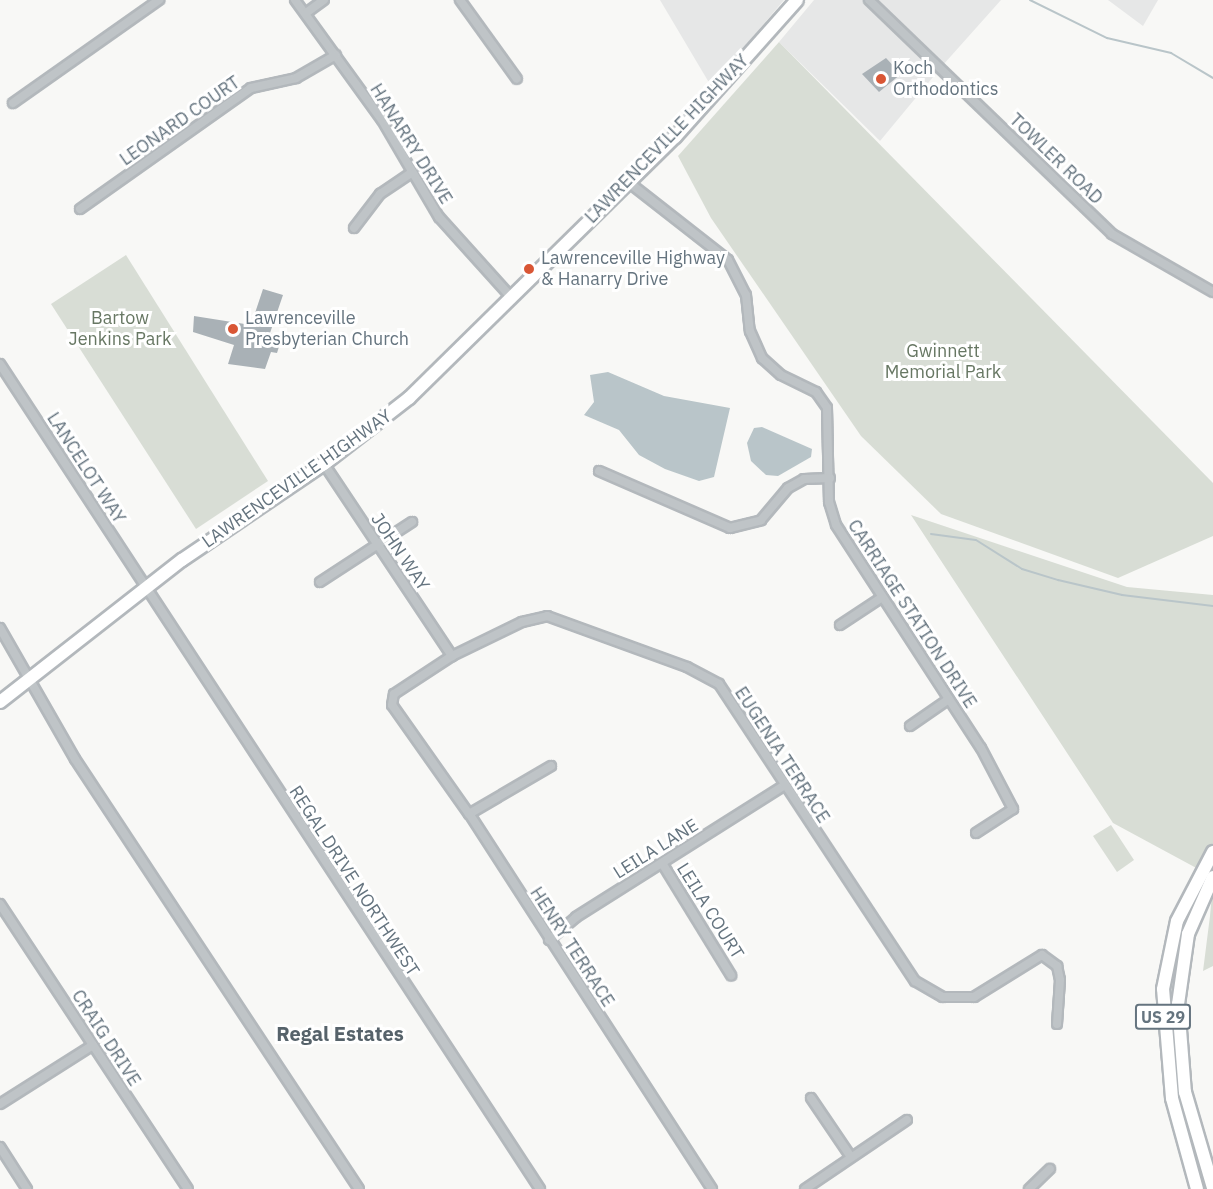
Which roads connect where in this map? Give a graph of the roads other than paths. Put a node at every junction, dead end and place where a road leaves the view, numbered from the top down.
1 (159, 0) edge
2 (295, 0) edge
3 (324, 0) edge
4 (460, 0) edge
5 (797, 0) edge
6 (870, 0) edge
7 (306, 13) junction
8 (336, 55) junction
9 (517, 79) dead end
10 (13, 104) dead end
11 (410, 174) junction
12 (627, 181) junction
13 (80, 209) dead end
14 (354, 228) dead end
15 (1213, 292) edge
16 (511, 297) junction
17 (0, 364) edge
18 (324, 464) junction
19 (598, 471) dead end
20 (830, 478) junction
21 (412, 522) dead end
22 (377, 546) junction
23 (320, 582) dead end
24 (146, 588) junction
25 (881, 598) junction
26 (840, 624) dead end
27 (0, 628) edge
28 (452, 656) junction
29 (30, 678) junction
30 (949, 699) junction
31 (0, 702) edge
32 (404, 723) joint
33 (910, 726) dead end
34 (551, 766) dead end
35 (783, 786) junction
36 (469, 814) junction
37 (976, 833) dead end
38 (1213, 852) edge
39 (662, 863) junction
40 (1213, 877) edge
41 (0, 904) edge
42 (549, 940) junction
43 (731, 975) dead end
44 (1057, 1024) dead end
45 (93, 1045) junction
46 (811, 1098) dead end
47 (0, 1104) edge
48 (907, 1120) dead end
49 (0, 1147) edge
50 (851, 1157) junction
51 (1050, 1169) dead end
52 (1211, 1183) edge
53 (27, 1189) edge
54 (188, 1189) edge
55 (359, 1189) edge
56 (540, 1189) edge
57 (712, 1189) edge
58 (805, 1189) edge
59 (1029, 1189) edge
60 (1197, 1189) edge

1 - 10 street
2 - 7 street, HANARRY DRIVE
3 - 7 street
4 - 9 street
5 - 12 main road, LAWRENCEVILLE HIGHWAY
6 - 15 street, TOWLER ROAD
7 - 8 street, HANARRY DRIVE
8 - 11 street, HANARRY DRIVE
8 - 13 street, LEONARD COURT
11 - 14 street
11 - 16 street, HANARRY DRIVE
12 - 16 main road, LAWRENCEVILLE HIGHWAY
12 - 20 street, CARRIAGE STATION DRIVE
16 - 18 main road, LAWRENCEVILLE HIGHWAY
17 - 24 street, LANCELOT WAY
18 - 22 street, JOHN WAY
18 - 24 main road, LAWRENCEVILLE HIGHWAY
19 - 20 street
20 - 25 street, CARRIAGE STATION DRIVE
21 - 22 street
22 - 23 street
22 - 28 street, JOHN WAY
24 - 29 main road, LAWRENCEVILLE HIGHWAY
24 - 56 street, REGAL DRIVE NORTHWEST
25 - 26 street
25 - 30 street, CARRIAGE STATION DRIVE
27 - 29 street
28 - 32 street, EUGENIA TERRACE
28 - 35 street, EUGENIA TERRACE
29 - 31 main road, LAWRENCEVILLE HIGHWAY
29 - 55 street
30 - 33 street
30 - 37 street, CARRIAGE STATION DRIVE
32 - 36 street, HENRY TERRACE
34 - 36 street
35 - 39 street, LEILA LANE
35 - 44 street, EUGENIA TERRACE
36 - 42 street, HENRY TERRACE
38 - 60 main road, US 29
39 - 42 street, LEILA LANE
39 - 43 street, LEILA COURT
40 - 52 main road, US 29
41 - 45 street, CRAIG DRIVE
42 - 57 street, HENRY TERRACE
45 - 47 street
45 - 54 street, CRAIG DRIVE
46 - 50 street
48 - 50 street
49 - 53 street
50 - 58 street
51 - 59 street

